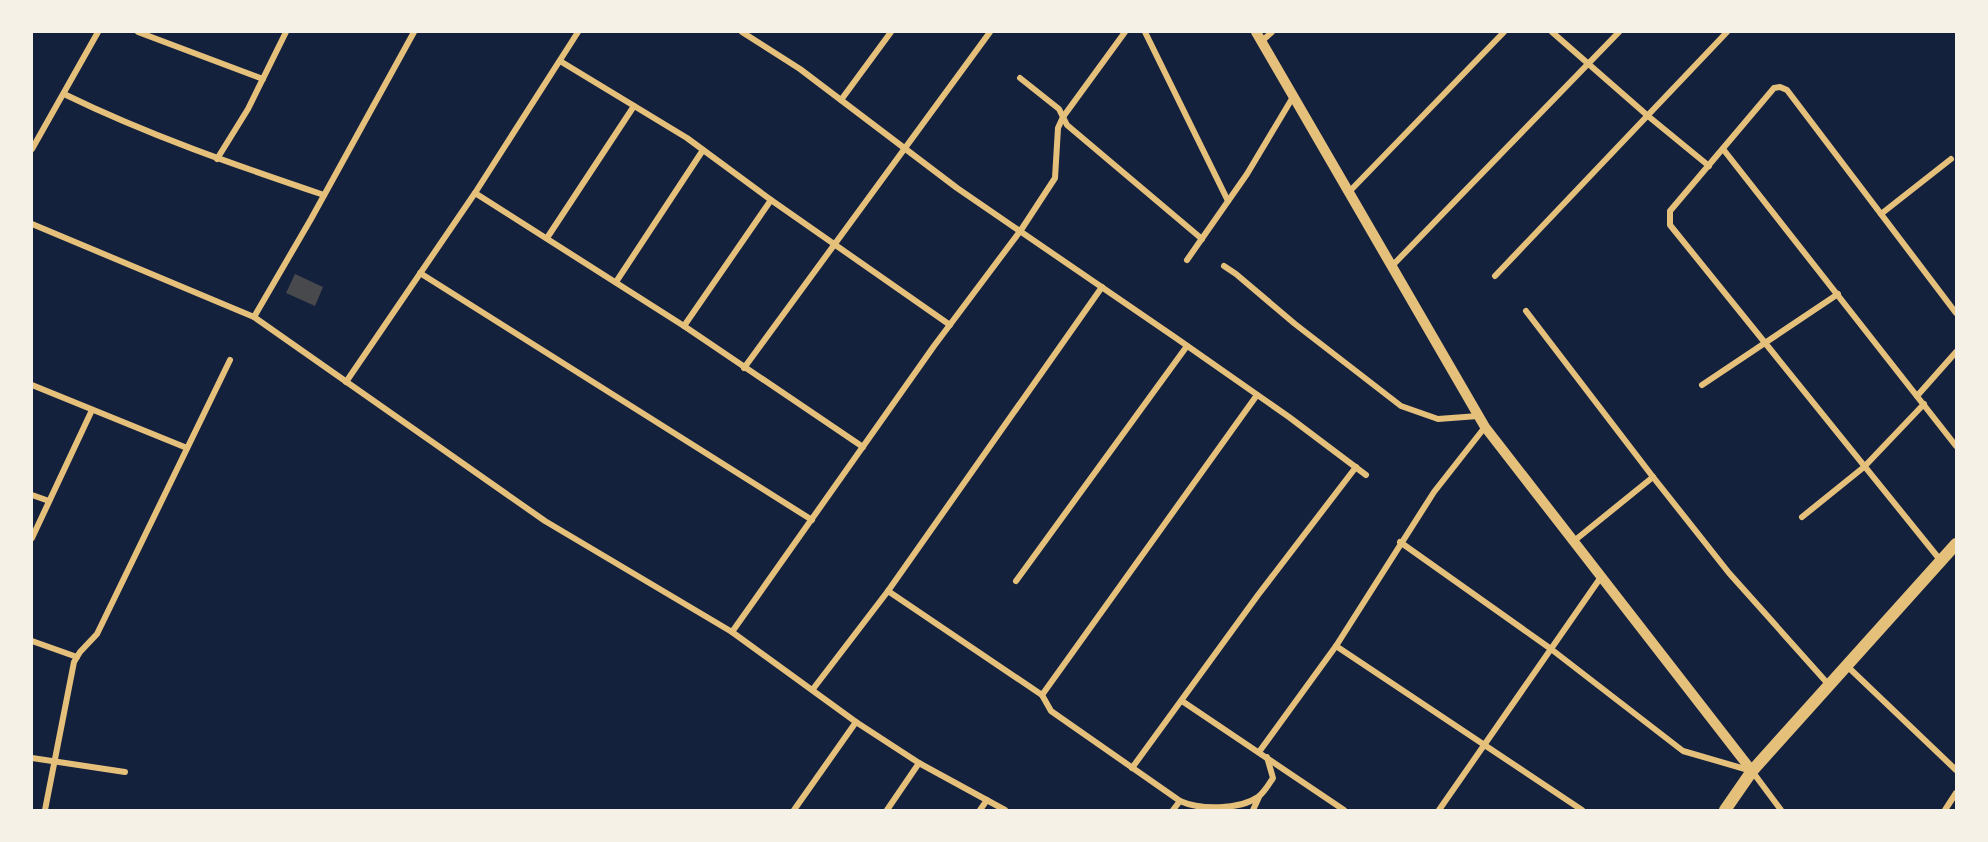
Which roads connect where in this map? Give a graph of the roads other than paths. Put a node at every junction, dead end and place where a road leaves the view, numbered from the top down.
1 (98, 32) edge
2 (138, 32) edge
3 (286, 32) edge
4 (414, 32) edge
5 (578, 32) edge
6 (742, 32) edge
7 (891, 32) edge
8 (990, 32) edge
9 (1125, 32) edge
10 (1145, 32) edge
11 (1272, 32) edge
12 (1504, 32) edge
13 (1552, 32) edge
14 (1619, 32) edge
15 (1727, 32) edge
16 (1259, 36) edge
17 (560, 61) junction
18 (1588, 63) junction
19 (1020, 78) dead end
20 (263, 79) junction
21 (64, 94) junction
22 (1294, 96) junction
23 (841, 100) junction
24 (634, 106) junction
25 (1648, 116) junction
26 (1063, 117) junction
27 (906, 148) junction
28 (1723, 148) junction
29 (32, 149) edge
30 (703, 150) junction
31 (217, 159) junction
32 (1951, 159) dead end
33 (1709, 166) junction
34 (1349, 192) junction
35 (475, 193) junction
36 (324, 195) junction
37 (771, 200) junction
38 (1228, 201) junction
39 (1881, 214) junction
40 (32, 224) edge
41 (1021, 230) junction
42 (547, 238) junction
43 (1202, 239) junction
44 (835, 246) junction
45 (1187, 260) dead end
46 (1224, 266) dead end
47 (1392, 266) junction
48 (420, 273) junction
49 (1495, 276) dead end
50 (616, 282) junction
51 (1102, 287) junction
52 (1838, 294) junction
53 (1526, 311) dead end
54 (1956, 313) edge
55 (254, 317) junction
56 (950, 325) junction
57 (684, 326) junction
58 (1765, 343) junction
59 (1188, 346) junction
60 (1956, 352) edge
61 (230, 360) dead end
62 (744, 368) junction
63 (346, 382) junction
64 (32, 385) edge
65 (1702, 385) dead end
66 (1257, 395) junction
67 (1917, 396) junction
68 (1924, 404) junction
69 (92, 410) junction
70 (1479, 416) junction
71 (1485, 428) junction
72 (1956, 446) edge
73 (863, 447) junction
74 (187, 448) junction
75 (1356, 467) junction
76 (1864, 467) junction
77 (1366, 475) dead end
78 (1653, 477) junction
79 (32, 495) edge
80 (49, 501) junction
81 (1802, 517) dead end
82 (812, 520) junction
83 (32, 537) edge
84 (1574, 541) junction
85 (1400, 542) junction
86 (1956, 544) edge
87 (1941, 561) junction
88 (1601, 577) junction
89 (1016, 581) dead end
90 (888, 591) junction
91 (732, 632) junction
92 (32, 641) edge
93 (1336, 646) junction
94 (1551, 649) junction
95 (77, 657) junction
96 (1847, 666) junction
97 (1829, 685) junction
98 (813, 689) junction
99 (1042, 695) junction
100 (1182, 700) junction
101 (856, 722) junction
102 (1483, 746) junction
103 (1259, 752) junction
104 (1266, 756) junction
105 (32, 758) edge
106 (54, 762) junction
107 (919, 763) junction
108 (1132, 768) junction
109 (1956, 770) edge
110 (1752, 771) junction
111 (125, 772) dead end
112 (1956, 793) edge
113 (1259, 797) junction
114 (987, 800) junction
115 (1179, 801) junction
116 (45, 810) edge
117 (794, 810) edge
118 (887, 810) edge
119 (980, 810) edge
120 (1005, 810) edge
121 (1173, 810) edge
122 (1253, 810) edge
123 (1344, 810) edge
124 (1439, 810) edge
125 (1582, 810) edge
126 (1725, 810) edge
127 (1781, 810) edge
128 (1944, 810) edge

1 - 21 street
2 - 20 street
3 - 20 street
4 - 36 street
5 - 17 street
6 - 23 street
7 - 23 street
8 - 27 street
9 - 26 street
10 - 38 street
11 - 16 street
12 - 34 street
13 - 18 street
14 - 18 street
15 - 25 street
16 - 22 street
17 - 24 street
17 - 35 street
18 - 25 street
18 - 47 street
19 - 26 street
20 - 31 street
21 - 29 street
21 - 31 street
22 - 34 street
22 - 38 street
23 - 27 street
24 - 30 street
24 - 42 street
25 - 33 street
25 - 49 street
26 - 41 street
26 - 43 street
27 - 41 street
27 - 44 street
28 - 33 street
28 - 39 street
28 - 52 street
30 - 37 street
30 - 50 street
31 - 36 street
32 - 39 street
33 - 58 street
34 - 47 street
35 - 42 street
35 - 48 street
36 - 55 street
37 - 44 street
37 - 57 street
38 - 43 street
39 - 54 street
40 - 55 street
41 - 51 street
41 - 56 street
42 - 50 street
43 - 45 street
44 - 56 street
44 - 62 street
46 - 70 street
47 - 70 street
48 - 63 street
48 - 82 street
50 - 57 street
51 - 59 street
51 - 90 street
52 - 58 street
52 - 67 street
53 - 78 street
55 - 63 street
56 - 73 street
57 - 62 street
58 - 65 street
58 - 76 street
59 - 66 street
59 - 89 street
60 - 67 street
61 - 74 street
62 - 73 street
63 - 91 street
64 - 69 street
66 - 75 street
66 - 99 street
67 - 68 street
68 - 72 street
68 - 76 street
69 - 74 street
69 - 80 street
70 - 71 street
71 - 84 street
71 - 85 street
73 - 82 street
74 - 95 street
75 - 77 street
75 - 100 street
76 - 81 street
76 - 87 street
78 - 84 street
78 - 97 street
79 - 80 street
80 - 83 street
82 - 91 street
84 - 88 street
85 - 93 street
85 - 94 street
86 - 87 main road
87 - 96 main road
88 - 94 street
88 - 110 street
90 - 98 street
90 - 99 street
91 - 98 street
92 - 95 street
93 - 102 street
93 - 103 street
94 - 102 street
94 - 110 street
95 - 106 street
96 - 97 main road
96 - 109 street
97 - 110 main road
98 - 101 street
99 - 108 street
100 - 103 street
100 - 108 street
101 - 107 street
101 - 117 street
102 - 124 street
102 - 125 street
103 - 104 street
104 - 113 street
104 - 123 street
105 - 106 street
106 - 111 street
106 - 116 street
107 - 114 street
107 - 118 street
108 - 115 street
110 - 126 main road
110 - 127 street
112 - 128 street
113 - 115 street
113 - 122 street
114 - 119 street
114 - 120 street
115 - 121 street

